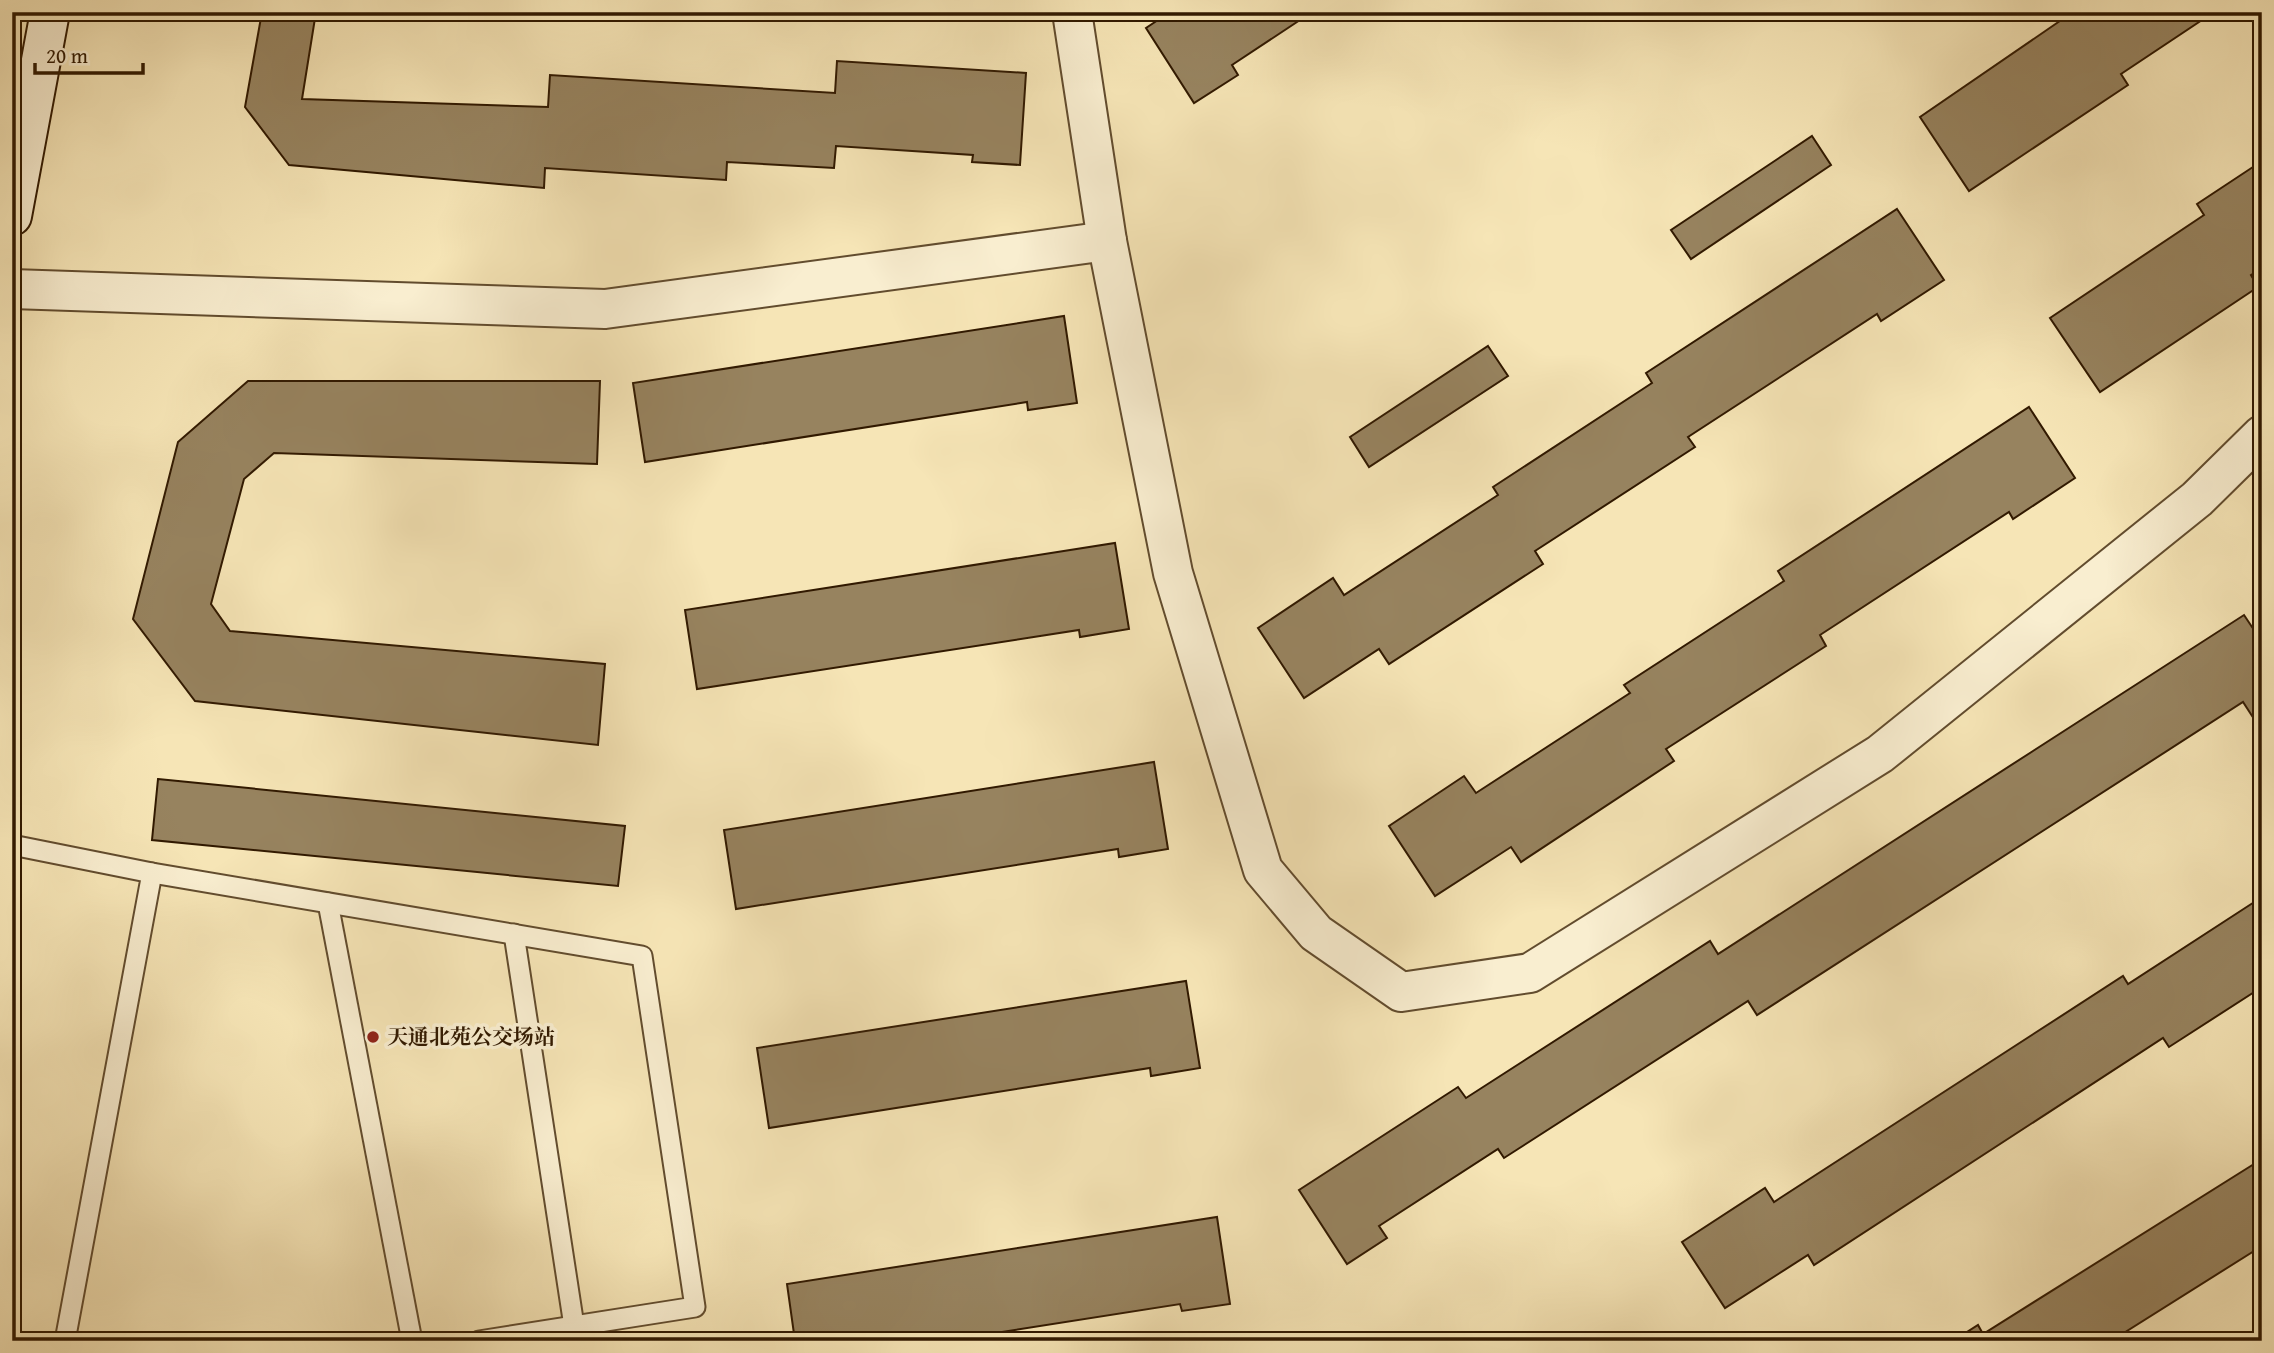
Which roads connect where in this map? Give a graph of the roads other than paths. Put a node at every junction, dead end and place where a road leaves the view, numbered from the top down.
1 (50, 12) edge
2 (1072, 12) edge
3 (12, 216) edge
4 (1108, 241) junction
5 (12, 289) edge
6 (2262, 435) edge
7 (12, 845) edge
8 (152, 873) junction
9 (328, 902) junction
10 (514, 934) junction
11 (574, 1326) junction
12 (65, 1341) edge
13 (412, 1341) edge
14 (479, 1341) edge

1 - 3 street
2 - 4 street
4 - 5 street
4 - 6 street
7 - 8 lane
8 - 9 lane
8 - 12 lane
9 - 10 lane
9 - 13 lane
10 - 11 lane
10 - 11 lane
11 - 14 lane

